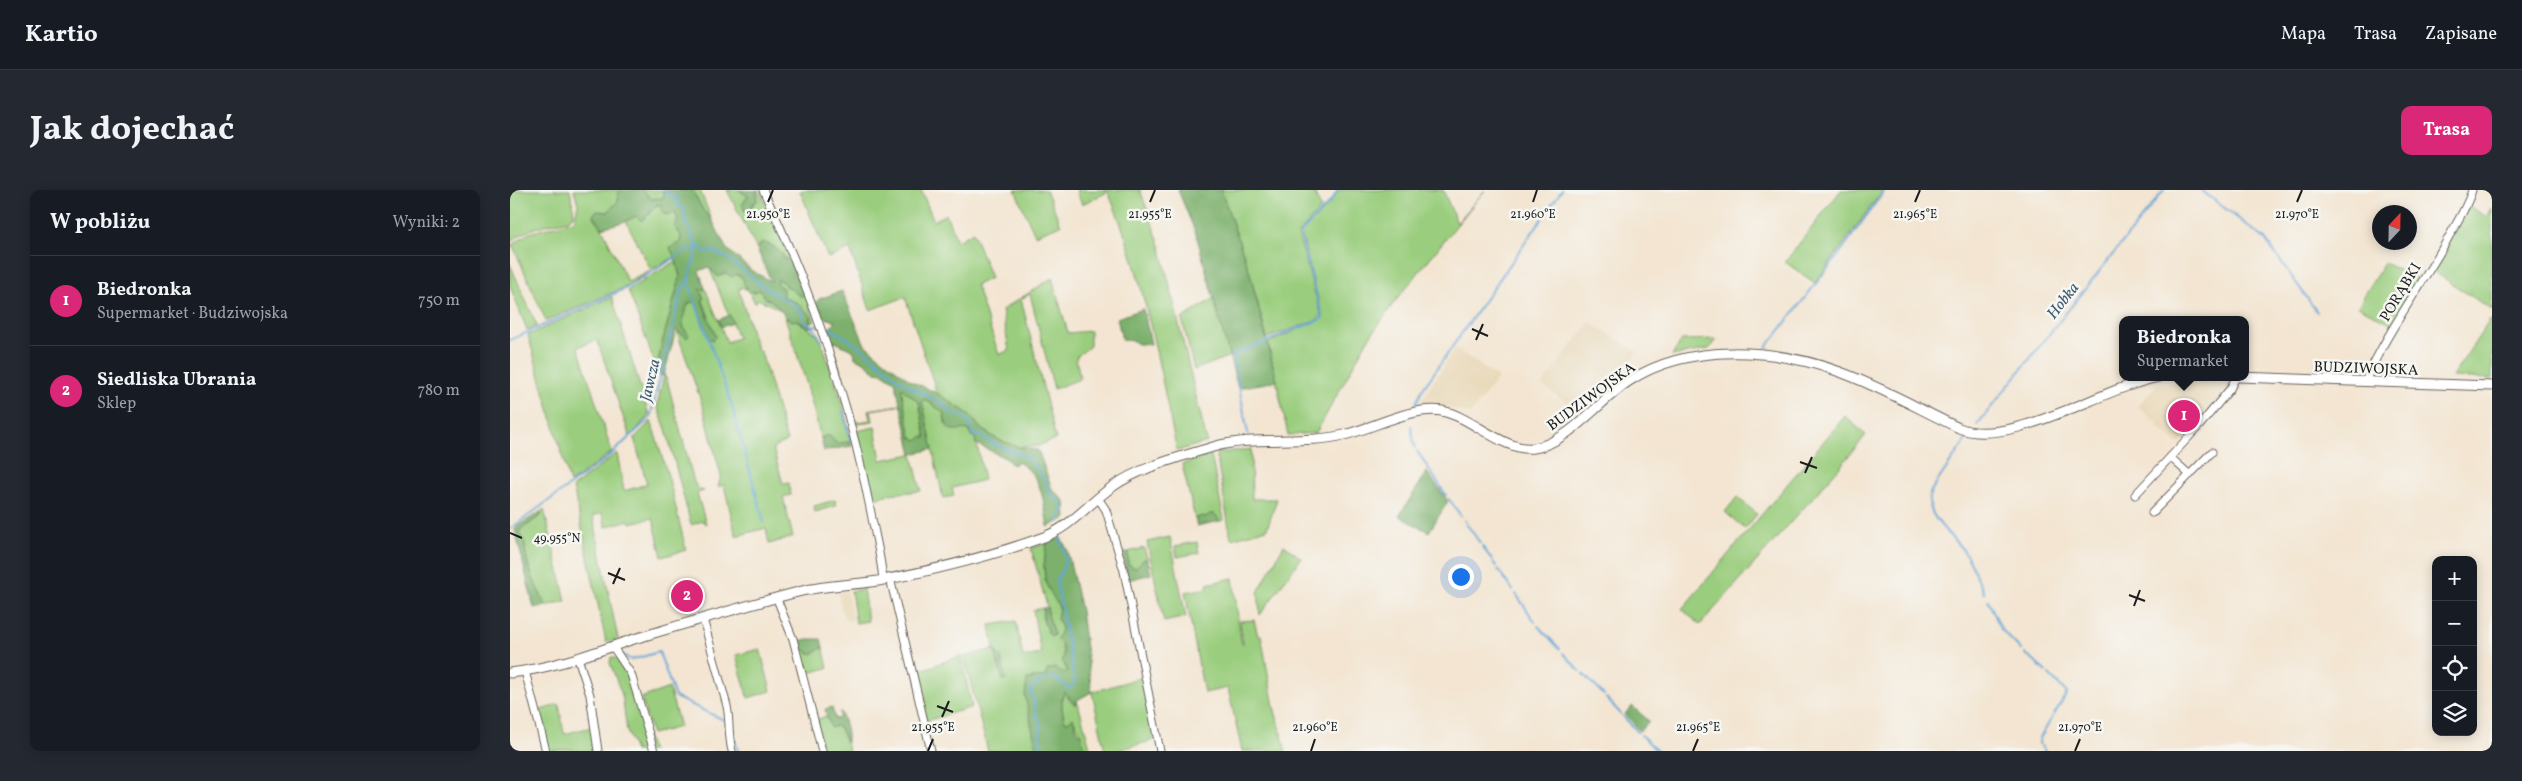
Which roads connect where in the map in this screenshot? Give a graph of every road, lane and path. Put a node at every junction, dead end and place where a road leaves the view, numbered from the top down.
1 (763, 190) edge
2 (2472, 190) edge
3 (2249, 377) edge
4 (2144, 381) edge
5 (2235, 381) edge
6 (2365, 382) junction
7 (2492, 386) edge
8 (2212, 452) dead end
9 (2170, 457) junction
10 (2190, 474) junction
11 (2135, 495) dead end
12 (1098, 498) junction
13 (2152, 514) dead end
14 (887, 579) junction
15 (777, 599) junction
16 (703, 620) junction
17 (613, 646) junction
18 (578, 658) junction
19 (525, 671) junction
20 (510, 673) edge
21 (546, 751) edge
22 (598, 751) edge
23 (654, 751) edge
24 (732, 751) edge
25 (822, 751) edge
26 (931, 751) edge
27 (1160, 751) edge

1 - 14 street
2 - 6 street, PORĄBKI
3 - 6 street, BUDZIWOJSKA
4 - 12 street, BUDZIWOJSKA
5 - 9 street
6 - 7 street, BUDZIWOJSKA
8 - 10 street
9 - 10 street
9 - 11 street
10 - 13 street
12 - 14 street, BUDZIWOJSKA
12 - 27 street
14 - 15 street, BUDZIWOJSKA
14 - 26 street
15 - 16 street, BUDZIWOJSKA
15 - 25 street
16 - 17 street, BUDZIWOJSKA
16 - 24 street
17 - 18 street, BUDZIWOJSKA
17 - 23 street
18 - 19 street, BUDZIWOJSKA
18 - 22 street
19 - 20 street, BUDZIWOJSKA
19 - 21 street

